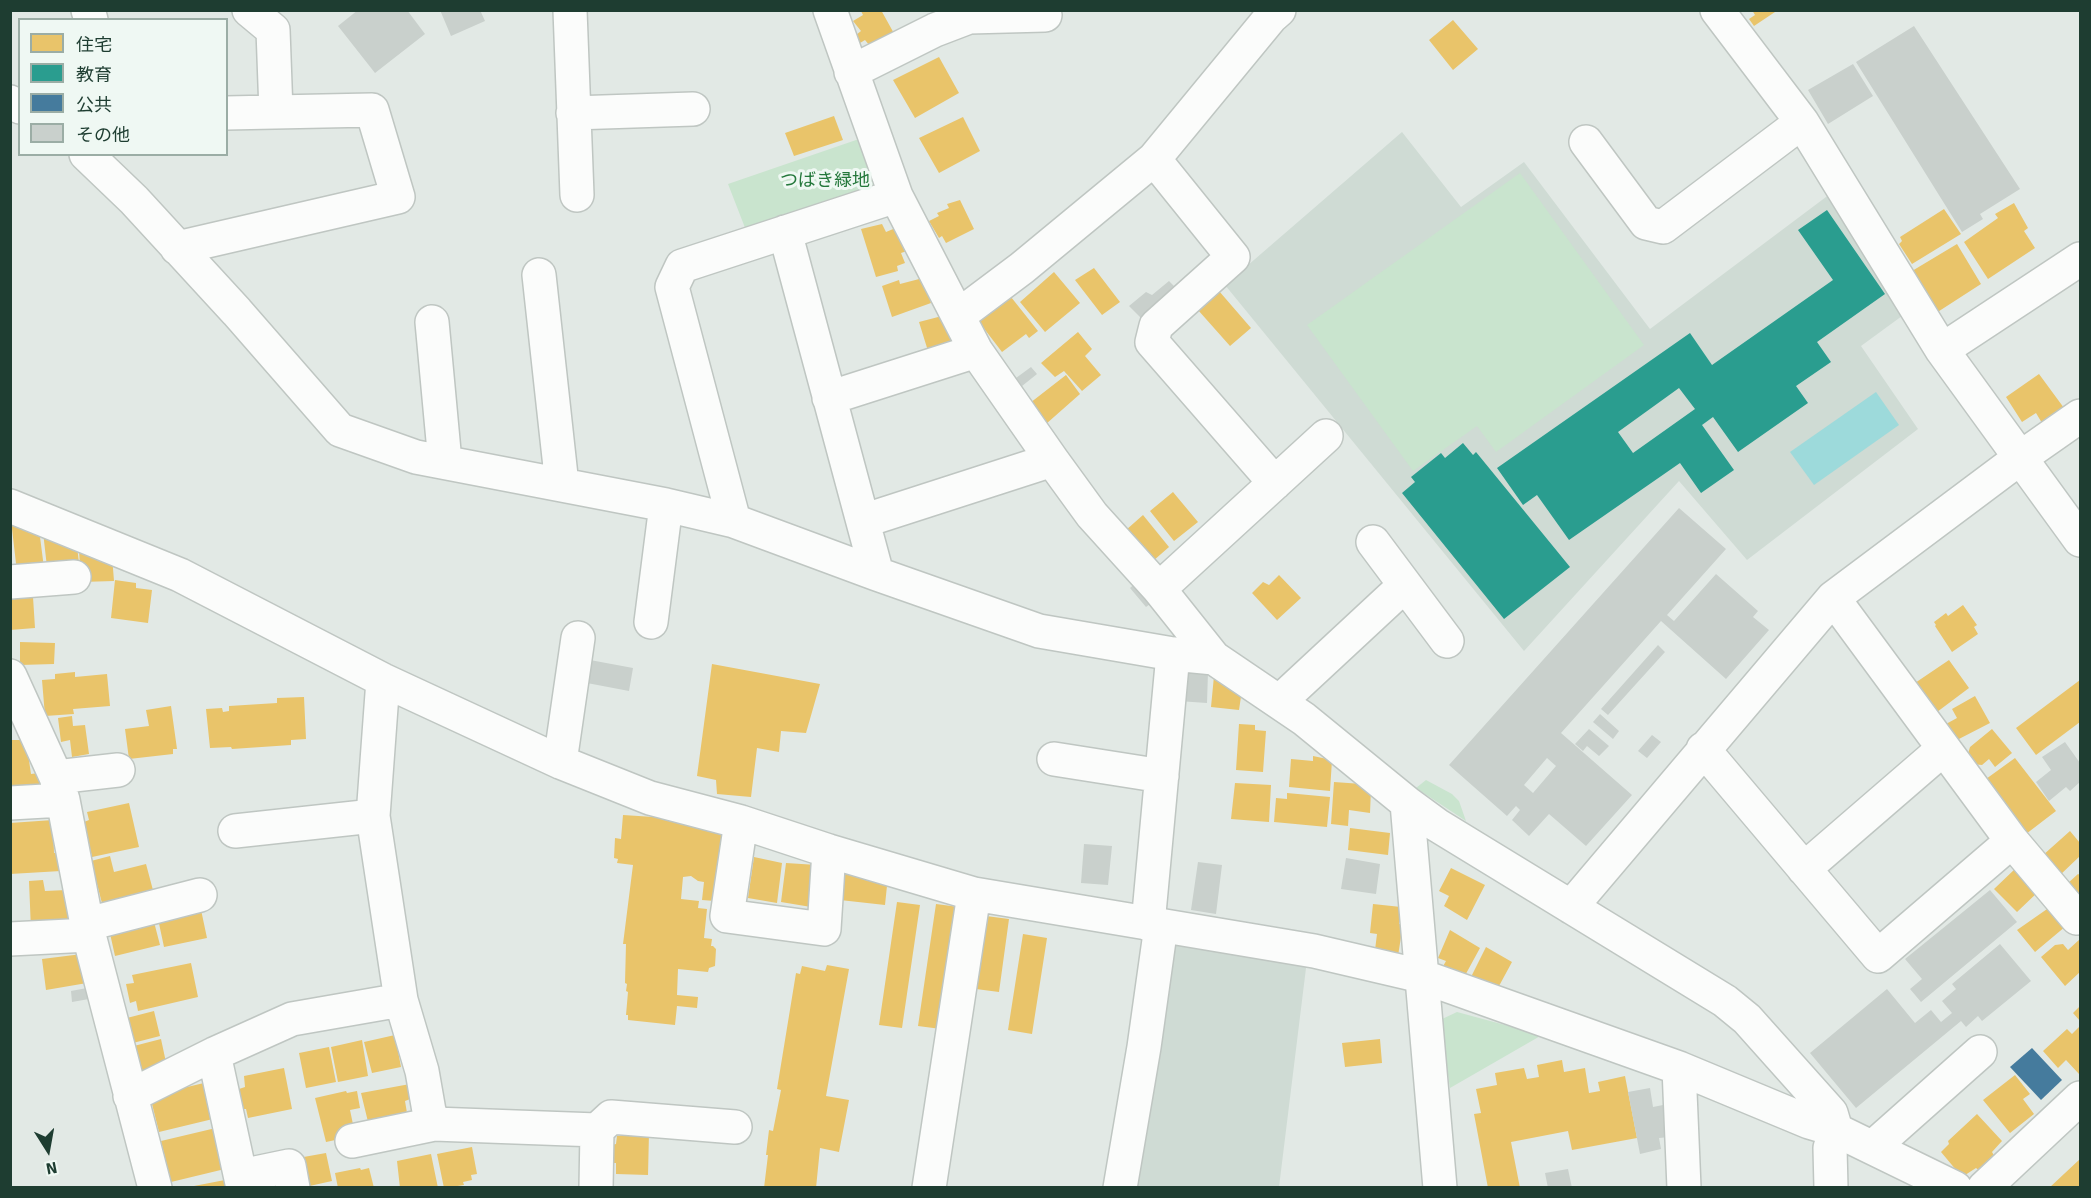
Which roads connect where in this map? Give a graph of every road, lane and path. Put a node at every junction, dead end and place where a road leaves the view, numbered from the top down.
1 (249, 10) edge
2 (570, 10) edge
3 (830, 10) edge
4 (1717, 10) edge
5 (1272, 13) edge
6 (1045, 15) dead end
7 (851, 72) junction
8 (693, 109) dead end
9 (276, 112) junction
10 (228, 113) edge
11 (573, 113) junction
12 (1802, 122) junction
13 (1586, 142) dead end
14 (88, 156) edge
15 (1154, 159) junction
16 (577, 195) dead end
17 (896, 196) junction
18 (784, 232) junction
19 (177, 248) junction
20 (2080, 259) edge
21 (539, 276) dead end
22 (958, 316) junction
23 (432, 322) dead end
24 (1942, 350) junction
25 (976, 351) junction
26 (829, 398) junction
27 (2080, 417) edge
28 (1326, 436) dead end
29 (2020, 458) junction
30 (1052, 460) junction
31 (444, 462) junction
32 (1275, 483) junction
33 (562, 485) junction
34 (666, 505) junction
35 (10, 506) edge
36 (734, 521) junction
37 (863, 521) junction
38 (2080, 540) edge
39 (1373, 542) dead end
40 (877, 574) junction
41 (74, 577) dead end
42 (10, 582) edge
43 (1405, 585) junction
44 (1159, 589) junction
45 (1833, 598) junction
46 (651, 622) dead end
47 (578, 638) dead end
48 (1447, 641) dead end
49 (1173, 654) junction
50 (1214, 658) junction
51 (10, 676) edge
52 (383, 680) junction
53 (1279, 702) junction
54 (1703, 749) junction
55 (1943, 749) junction
56 (1054, 759) dead end
57 (560, 762) junction
58 (118, 770) dead end
59 (1162, 776) junction
60 (60, 788) junction
61 (10, 803) edge
62 (1407, 803) junction
63 (373, 816) junction
64 (741, 822) junction
65 (235, 831) dead end
66 (2012, 841) junction
67 (829, 851) junction
68 (1804, 869) junction
69 (974, 894) junction
70 (200, 895) dead end
71 (1571, 907) junction
72 (2078, 918) dead end
73 (1154, 925) junction
74 (88, 930) junction
75 (10, 939) edge
76 (1421, 976) junction
77 (401, 999) junction
78 (1980, 1052) dead end
79 (214, 1054) junction
80 (1679, 1068) junction
81 (130, 1096) junction
82 (2080, 1098) edge
83 (434, 1124) junction
84 (735, 1126) dead end
85 (597, 1130) junction
86 (1836, 1130) junction
87 (370, 1147) dead end
88 (1873, 1147) junction
89 (242, 1182) edge
90 (155, 1188) edge
91 (293, 1188) edge
92 (597, 1188) edge
93 (929, 1188) edge
94 (1120, 1188) edge
95 (1440, 1188) edge
96 (1684, 1188) edge
97 (1831, 1188) edge
98 (1955, 1188) edge
99 (1984, 1188) edge

1 - 9 street
2 - 11 street
3 - 7 street
4 - 12 street
5 - 15 street
6 - 7 street
7 - 17 street
8 - 11 street
9 - 10 street
9 - 19 street
11 - 16 street
12 - 13 street
12 - 24 street
14 - 19 street
15 - 22 street
15 - 32 street
17 - 18 street
17 - 22 street
18 - 26 street
18 - 36 street
19 - 31 street
20 - 24 street
21 - 33 street
22 - 25 street
23 - 31 street
24 - 29 street
25 - 26 street
25 - 30 street
26 - 37 street
27 - 29 street
28 - 32 street
29 - 38 street
29 - 45 street
30 - 37 street
30 - 44 street
31 - 33 street
32 - 44 street
33 - 34 street
34 - 36 street
34 - 46 street
35 - 52 street
36 - 40 street
37 - 40 street
39 - 43 street
40 - 49 street
41 - 42 street
43 - 48 street
43 - 53 street
44 - 50 street
45 - 54 street
45 - 55 street
47 - 57 street
49 - 50 street
49 - 59 street
50 - 53 street
51 - 60 street
52 - 57 street
52 - 63 street
53 - 62 street
54 - 68 street
54 - 71 street
55 - 66 street
55 - 68 street
56 - 59 street
57 - 64 street
58 - 60 street
59 - 73 street
60 - 61 street
60 - 74 street
62 - 71 street
62 - 76 street
63 - 65 street
63 - 77 street
64 - 67 street
64 - 67 street
66 - 68 street
66 - 72 street
67 - 69 street
69 - 73 street
69 - 93 street
70 - 74 street
71 - 86 street
73 - 76 street
73 - 94 street
74 - 75 street
74 - 81 street
76 - 80 street
76 - 95 street
77 - 79 street
77 - 83 street
78 - 88 street
79 - 81 street
79 - 89 street
80 - 86 street
80 - 96 street
81 - 90 street
82 - 99 street
83 - 85 street
83 - 87 street
84 - 85 street
85 - 92 street
86 - 88 street
86 - 97 street
88 - 98 street
89 - 91 street

